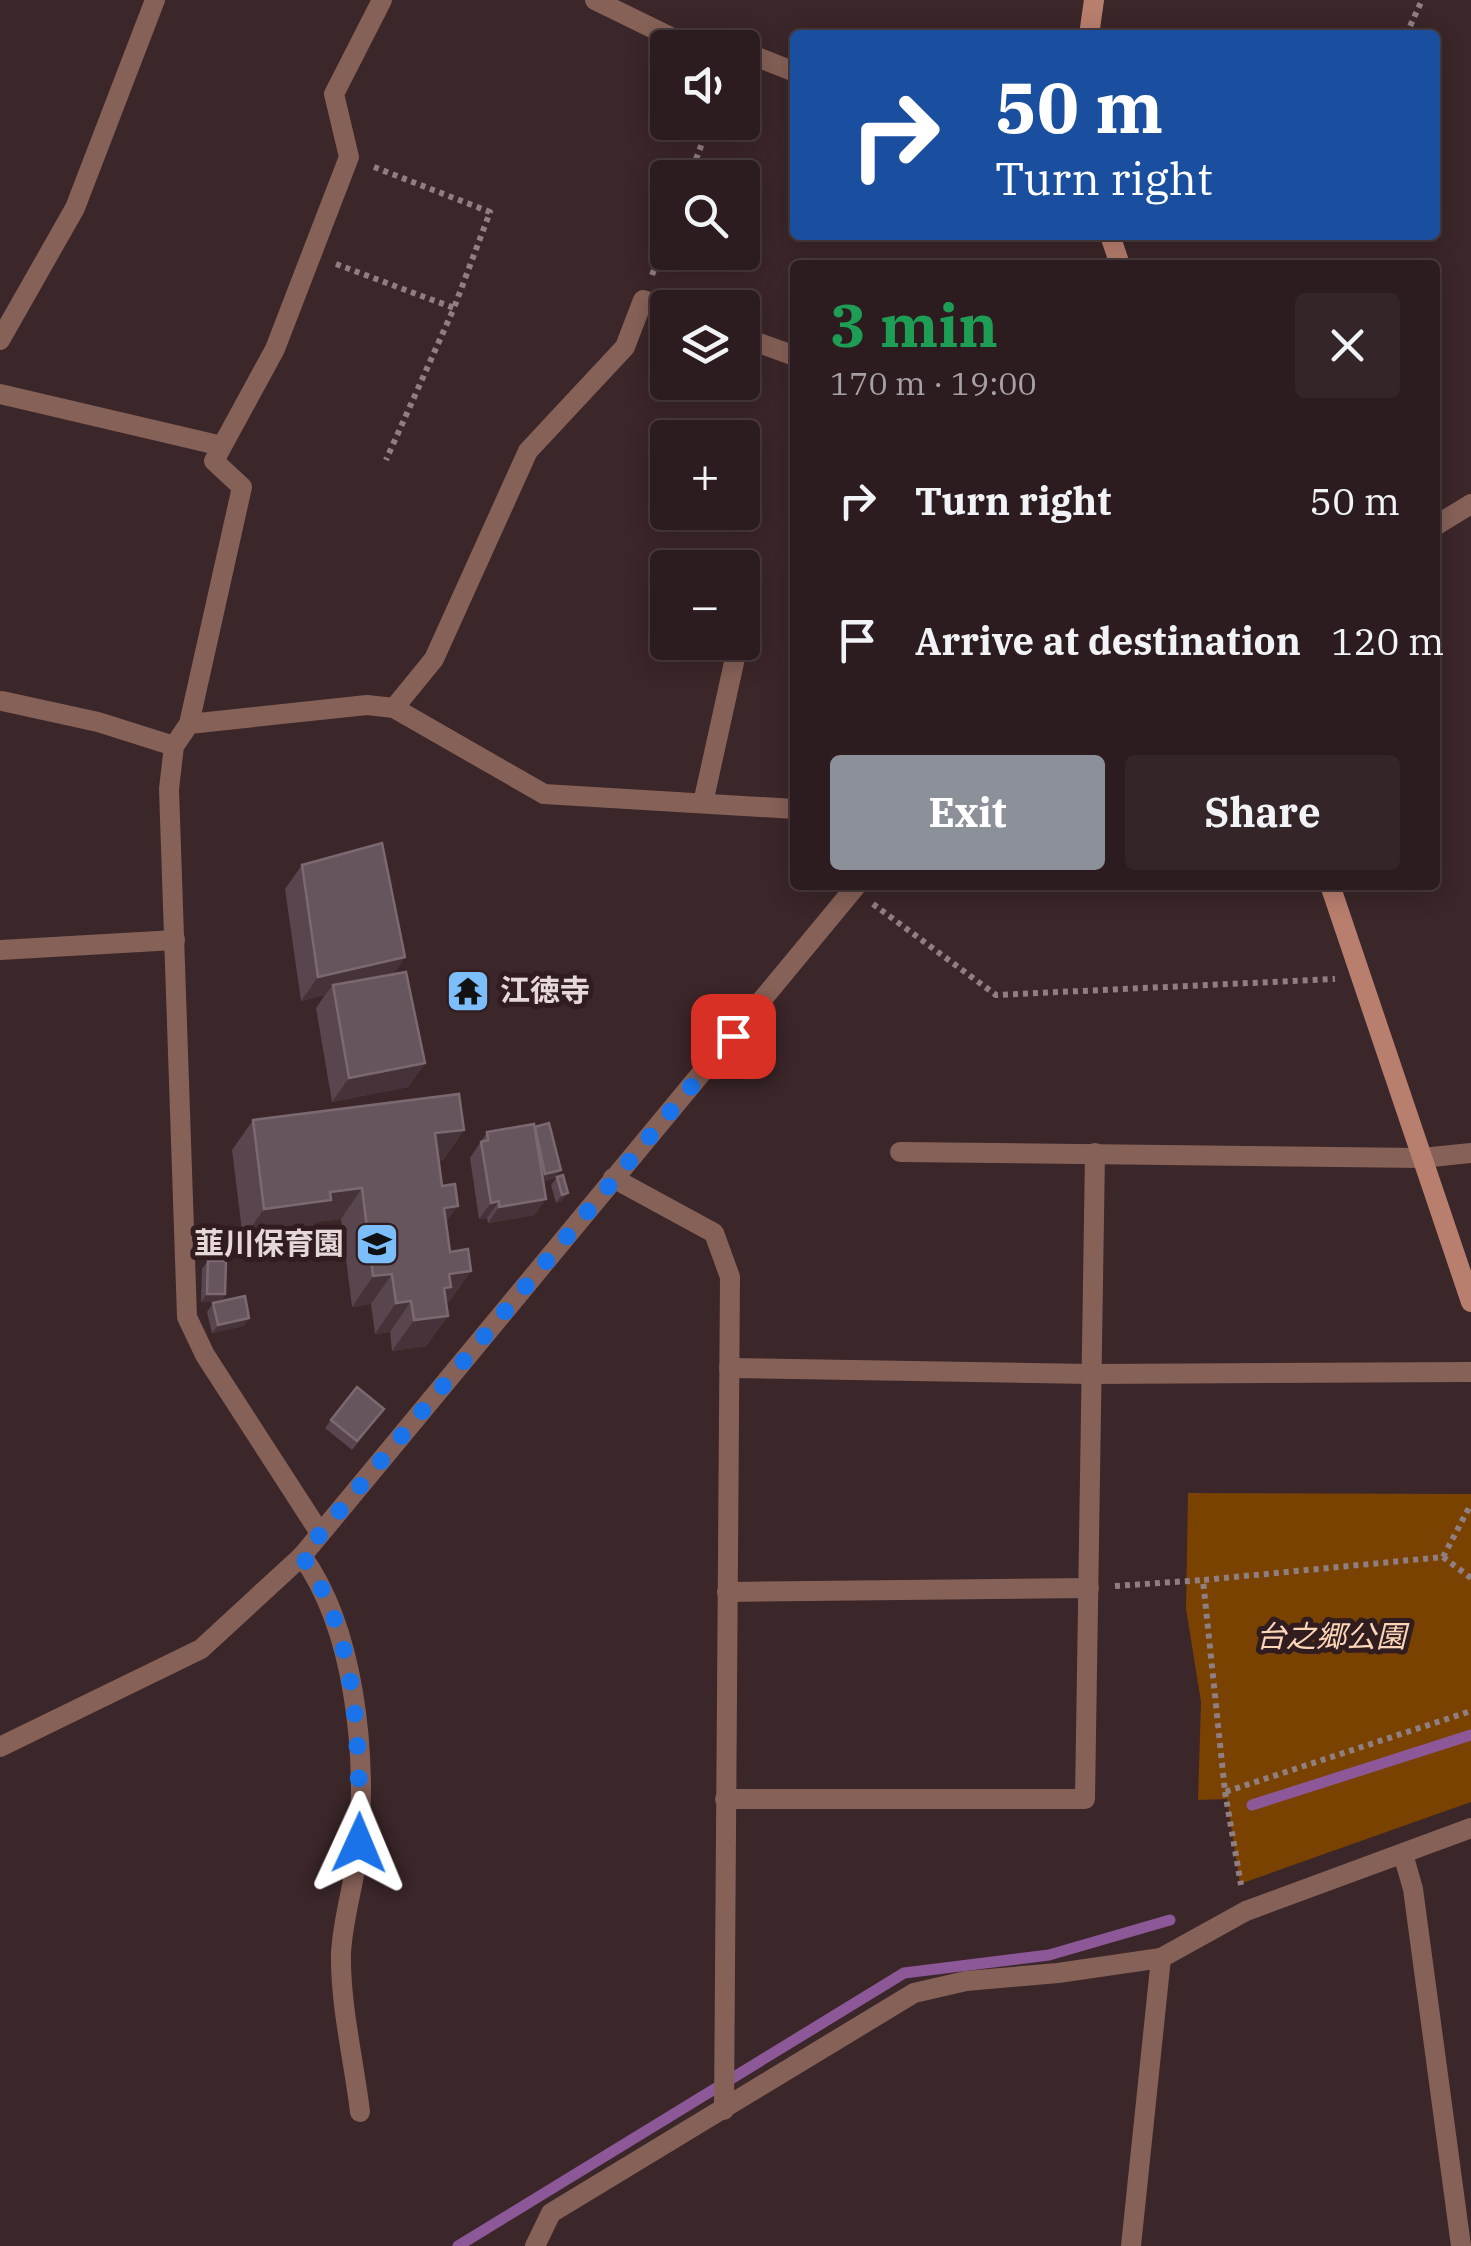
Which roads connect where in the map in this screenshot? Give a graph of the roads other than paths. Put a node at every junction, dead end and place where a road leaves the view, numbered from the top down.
1 (154, 0) edge
2 (382, 0) edge
3 (595, 0) edge
4 (1094, 0) edge
5 (656, 30) edge
6 (1089, 30) edge
7 (760, 59) edge
8 (790, 70) edge
9 (650, 303) edge
10 (0, 340) edge
11 (760, 343) edge
12 (790, 354) edge
13 (0, 394) edge
14 (222, 446) junction
15 (1471, 504) edge
16 (1440, 523) edge
17 (735, 660) edge
18 (2, 700) edge
19 (394, 708) junction
20 (189, 724) junction
21 (174, 746) junction
22 (703, 804) junction
23 (790, 809) edge
24 (853, 890) edge
25 (1332, 890) edge
26 (175, 940) junction
27 (0, 950) edge
28 (900, 1152) dead end
29 (1095, 1153) junction
30 (1471, 1153) edge
31 (1422, 1158) junction
32 (613, 1178) junction
33 (1471, 1302) edge
34 (729, 1368) junction
35 (1471, 1372) edge
36 (1092, 1374) junction
37 (320, 1534) junction
38 (302, 1556) junction
39 (1089, 1588) junction
40 (727, 1592) junction
41 (0, 1748) edge
42 (724, 1799) junction
43 (1471, 1828) edge
44 (1403, 1854) junction
45 (1162, 1958) junction
46 (724, 2110) junction
47 (360, 2112) dead end
48 (534, 2246) edge
49 (1131, 2246) edge
50 (1461, 2246) edge

1 - 10 street
2 - 14 street
3 - 5 street
4 - 6 street
7 - 8 street
9 - 19 street
11 - 12 street
13 - 14 street
14 - 20 street
15 - 16 street
17 - 22 street
18 - 21 street
19 - 20 street
19 - 22 street
20 - 21 street
21 - 26 street
22 - 23 street
24 - 32 street
25 - 31 street
26 - 27 street
26 - 37 street
28 - 29 street
29 - 31 street
29 - 36 street
30 - 31 street
31 - 33 street
32 - 34 street
32 - 37 street
34 - 36 street
34 - 40 street
35 - 36 street
36 - 39 street
37 - 38 street
38 - 41 street
38 - 47 street
39 - 40 street
39 - 42 street
40 - 42 street
42 - 46 street
43 - 44 street
44 - 45 street
44 - 50 street
45 - 46 street
45 - 49 street
46 - 48 street

